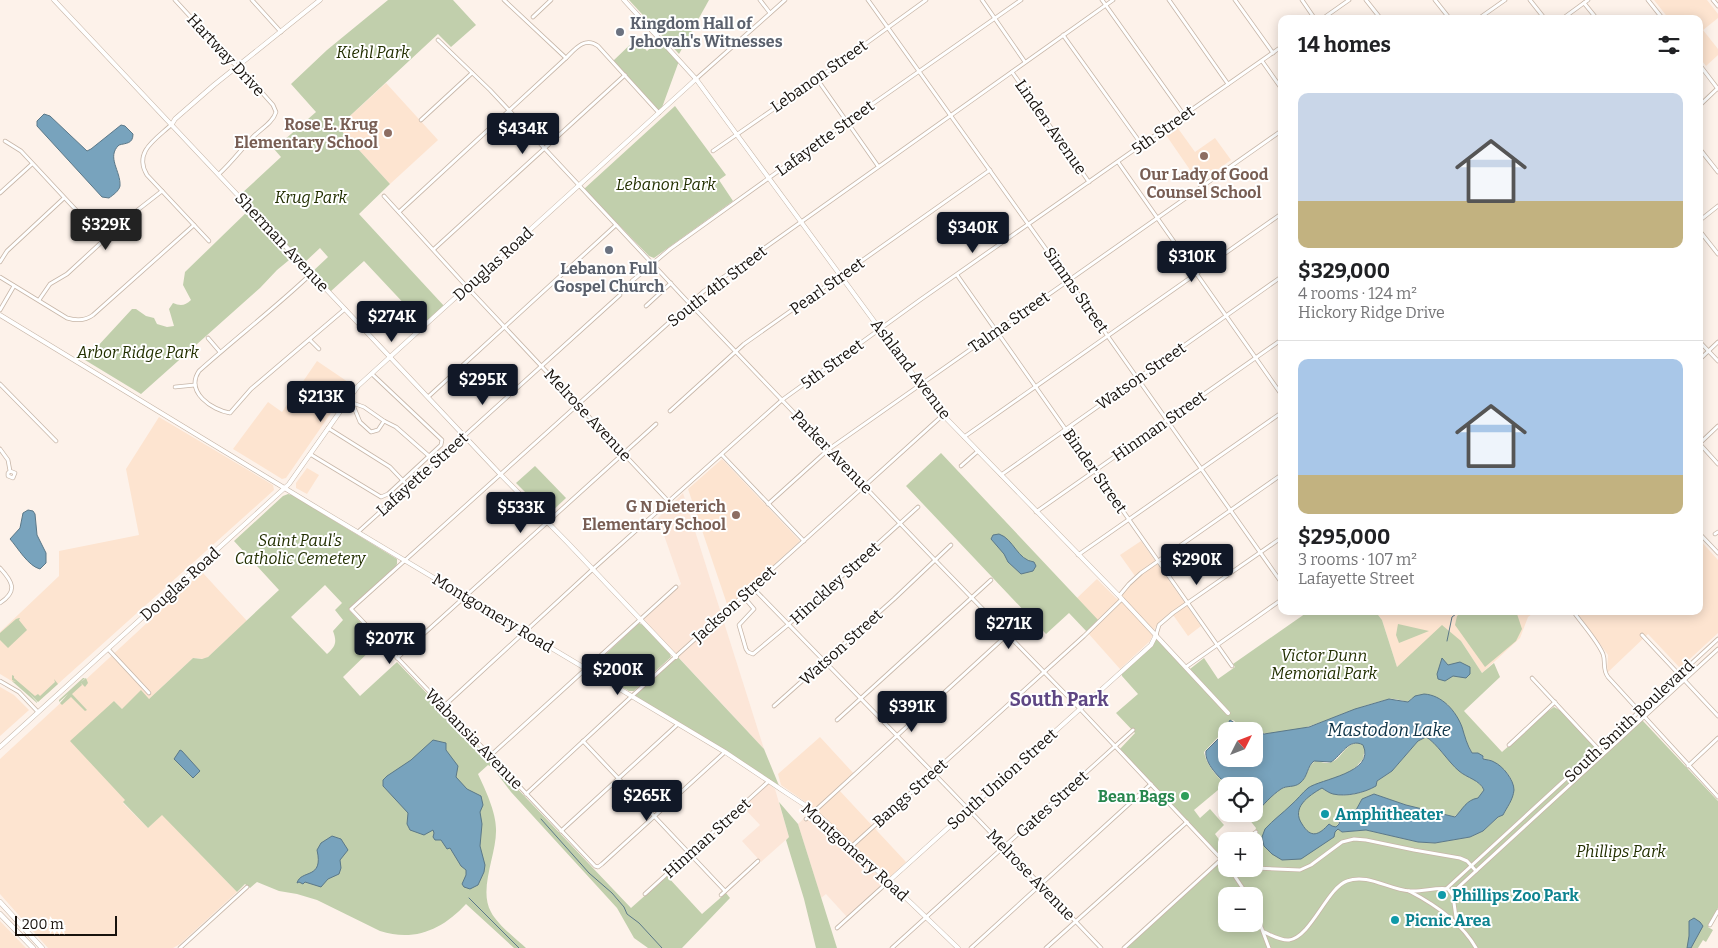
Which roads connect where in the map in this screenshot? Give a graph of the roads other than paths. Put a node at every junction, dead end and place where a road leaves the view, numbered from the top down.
1 (54, 0) edge
2 (175, 0) edge
3 (252, 0) edge
4 (320, 0) edge
5 (504, 0) edge
6 (551, 0) edge
7 (624, 0) edge
8 (760, 0) edge
9 (785, 0) edge
10 (868, 0) edge
11 (926, 0) edge
12 (982, 0) edge
13 (1020, 0) edge
14 (1102, 0) edge
15 (1113, 0) edge
16 (1169, 0) edge
17 (1235, 0) edge
18 (1302, 0) edge
19 (1348, 0) edge
20 (1366, 0) edge
21 (1435, 0) edge
22 (1505, 0) edge
23 (1530, 0) edge
24 (1588, 0) edge
25 (1648, 0) edge
26 (1713, 0) edge
27 (1584, 3) junction
28 (1106, 5) junction
29 (1718, 6) edge
30 (770, 14) junction
31 (1312, 15) edge
32 (1327, 15) edge
33 (1377, 15) edge
34 (1447, 15) edge
35 (1484, 15) edge
36 (1542, 15) edge
37 (1568, 15) edge
38 (1594, 15) edge
39 (1660, 15) edge
40 (533, 17) dead end
41 (995, 18) junction
42 (888, 27) junction
43 (281, 32) junction
44 (1063, 35) junction
45 (438, 40) dead end
46 (1278, 49) edge
47 (1273, 53) junction
48 (566, 58) junction
49 (1262, 61) junction
50 (1026, 62) junction
51 (237, 66) junction
52 (1703, 69) edge
53 (919, 70) junction
54 (1012, 72) junction
55 (472, 73) junction
56 (625, 75) junction
57 (696, 79) junction
58 (817, 79) junction
59 (1228, 84) junction
60 (1278, 84) edge
61 (1718, 88) edge
62 (1703, 102) edge
63 (509, 110) junction
64 (660, 113) junction
65 (951, 114) junction
66 (1184, 115) junction
67 (421, 120) dead end
68 (847, 122) junction
69 (172, 124) junction
70 (1278, 133) edge
71 (737, 134) junction
72 (5, 141) dead end
73 (1142, 146) junction
74 (544, 148) junction
75 (713, 152) dead end
76 (1703, 153) edge
77 (1118, 162) junction
78 (32, 164) junction
79 (878, 167) junction
80 (990, 170) junction
81 (1718, 172) edge
82 (219, 174) junction
83 (769, 179) junction
84 (1089, 182) junction
85 (579, 186) junction
86 (162, 191) junction
87 (0, 193) edge
88 (384, 196) dead end
89 (64, 198) junction
90 (1718, 206) edge
91 (399, 212) junction
92 (1278, 216) edge
93 (1157, 218) junction
94 (1703, 218) edge
95 (801, 222) junction
96 (194, 225) junction
97 (616, 225) junction
98 (1029, 225) junction
99 (1703, 235) edge
100 (104, 240) junction
101 (209, 241) dead end
102 (434, 249) junction
103 (1718, 254) edge
104 (0, 262) edge
105 (652, 263) junction
106 (311, 274) junction
107 (1197, 274) junction
108 (840, 276) junction
109 (958, 276) junction
110 (0, 277) edge
111 (1278, 279) edge
112 (1069, 280) junction
113 (632, 281) dead end
114 (671, 284) junction
115 (14, 286) junction
116 (467, 288) junction
117 (620, 295) dead end
118 (39, 300) junction
119 (690, 304) junction
120 (646, 306) dead end
121 (344, 309) junction
122 (0, 310) edge
123 (0, 314) edge
124 (1227, 316) junction
125 (504, 327) junction
126 (880, 329) junction
127 (996, 330) junction
128 (1108, 336) junction
129 (208, 338) dead end
130 (310, 340) junction
131 (1278, 342) edge
132 (1718, 342) edge
133 (1703, 345) edge
134 (319, 349) dead end
135 (1708, 351) junction
136 (220, 352) junction
137 (736, 352) junction
138 (1703, 356) edge
139 (390, 357) junction
140 (1256, 358) junction
141 (1718, 361) edge
142 (542, 366) junction
143 (372, 374) junction
144 (1138, 378) junction
145 (0, 384) edge
146 (195, 384) junction
147 (920, 384) junction
148 (1036, 386) junction
149 (175, 387) dead end
150 (1278, 390) edge
151 (428, 397) junction
152 (782, 400) junction
153 (348, 402) junction
154 (352, 404) junction
155 (578, 405) junction
156 (670, 411) dead end
157 (1278, 414) edge
158 (943, 415) junction
159 (1167, 420) junction
160 (384, 421) junction
161 (656, 424) dead end
162 (1718, 426) edge
163 (328, 428) junction
164 (1066, 429) junction
165 (464, 435) junction
166 (964, 437) junction
167 (1703, 439) edge
168 (56, 441) dead end
169 (1703, 447) edge
170 (0, 449) edge
171 (829, 449) junction
172 (978, 451) junction
173 (624, 453) junction
174 (310, 454) junction
175 (722, 455) junction
176 (429, 456) junction
177 (1718, 464) edge
178 (961, 466) dead end
179 (1201, 468) junction
180 (10, 471) dead end
181 (1095, 471) junction
182 (501, 475) junction
183 (1001, 475) junction
184 (1278, 477) edge
185 (403, 480) junction
186 (864, 486) junction
187 (285, 487) junction
188 (408, 487) junction
189 (670, 502) junction
190 (768, 504) junction
191 (918, 506) dead end
192 (1230, 511) junction
193 (1036, 512) junction
194 (1129, 519) junction
195 (548, 522) junction
196 (900, 523) junction
197 (358, 532) junction
198 (1703, 537) edge
199 (1278, 540) edge
200 (804, 541) junction
201 (951, 545) dead end
202 (1260, 552) junction
203 (1718, 553) edge
204 (1078, 555) junction
205 (935, 560) junction
206 (406, 561) junction
207 (1158, 561) junction
208 (0, 568) edge
209 (593, 569) junction
210 (1278, 578) edge
211 (991, 580) dead end
212 (676, 586) dead end
213 (752, 587) junction
214 (743, 596) junction
215 (466, 597) junction
216 (971, 598) junction
217 (1121, 598) junction
218 (1278, 602) edge
219 (1188, 603) junction
220 (0, 604) edge
221 (351, 610) joint
222 (1576, 615) edge
223 (640, 619) junction
224 (789, 624) junction
225 (526, 633) junction
226 (1007, 635) junction
227 (1156, 635) junction
228 (1642, 635) dead end
229 (1717, 641) edge
230 (1217, 645) junction
231 (108, 649) junction
232 (1718, 649) edge
233 (676, 657) junction
234 (397, 658) junction
235 (825, 661) junction
236 (1232, 666) dead end
237 (1186, 667) junction
238 (586, 669) junction
239 (1044, 672) junction
240 (1193, 674) junction
241 (1680, 675) junction
242 (1189, 678) dead end
243 (1532, 678) dead end
244 (1684, 680) junction
245 (0, 681) edge
246 (149, 693) dead end
247 (632, 696) junction
248 (860, 698) junction
249 (1555, 702) junction
250 (774, 706) dead end
251 (443, 707) junction
252 (1081, 710) junction
253 (38, 712) junction
254 (1639, 712) junction
255 (1228, 713) dead end
256 (1718, 716) edge
257 (1644, 717) junction
258 (837, 720) dead end
259 (678, 724) junction
260 (1133, 730) dead end
261 (897, 735) junction
262 (1718, 738) edge
263 (583, 741) junction
264 (1509, 745) dead end
265 (0, 747) edge
266 (1115, 747) junction
267 (1599, 749) junction
268 (725, 752) junction
269 (1604, 754) junction
270 (490, 756) junction
271 (1688, 766) junction
272 (933, 772) junction
273 (618, 779) junction
274 (769, 781) junction
275 (1151, 784) junction
276 (526, 794) junction
277 (1718, 798) edge
278 (1541, 802) junction
279 (1545, 807) junction
280 (968, 810) junction
281 (814, 811) junction
282 (654, 816) junction
283 (806, 819) dead end
284 (1187, 822) junction
285 (561, 831) junction
286 (852, 846) junction
287 (1004, 847) junction
288 (689, 854) junction
289 (1218, 854) edge
290 (758, 861) dead end
291 (1218, 862) edge
292 (1471, 866) junction
293 (1263, 869) edge
294 (1476, 871) junction
295 (889, 882) junction
296 (1040, 885) junction
297 (247, 887) dead end
298 (1446, 889) junction
299 (725, 891) junction
300 (1409, 891) junction
301 (1452, 892) junction
302 (645, 894) dead end
303 (721, 895) dead end
304 (0, 902) edge
305 (1718, 911) edge
306 (0, 914) edge
307 (926, 917) junction
308 (1075, 921) junction
309 (1457, 924) junction
310 (1710, 925) dead end
311 (837, 928) dead end
312 (1264, 932) joint
313 (33, 948) edge
314 (42, 948) edge
315 (180, 948) edge
316 (892, 948) edge
317 (958, 948) edge
318 (971, 948) edge
319 (1046, 948) edge
320 (1101, 948) edge
321 (1124, 948) edge
322 (1269, 948) edge
323 (1476, 948) edge

1 - 69 street, Sherman Avenue
2 - 51 street, Hartway Drive
3 - 43 street
4 - 43 street
5 - 48 street
6 - 40 street
7 - 57 street, Ashland Avenue
8 - 30 street
9 - 30 street, Douglas Road
10 - 42 street, Simms Street
11 - 42 street, Lebanon Street
12 - 41 street
13 - 41 street, Lafayette Street
14 - 28 street
15 - 28 street, South 4th Street
16 - 59 street
17 - 47 street
18 - 31 street
19 - 32 street
20 - 33 street
21 - 34 street
22 - 35 street
23 - 36 street
24 - 27 street
25 - 39 street
26 - 29 street
27 - 37 street
27 - 38 street
28 - 44 street, South 4th Street
28 - 66 street
30 - 57 street, Douglas Road
41 - 50 street
41 - 53 street, Lafayette Street
42 - 53 street, Simms Street
42 - 58 street, Lebanon Street
43 - 51 street
44 - 50 street, South 4th Street
44 - 73 street
45 - 55 street, Parker Avenue
46 - 47 street, 5th Street
47 - 49 street, 5th Street
48 - 56 street
48 - 63 street
49 - 59 street, 5th Street
49 - 60 street
50 - 54 street, South 4th Street
51 - 69 street
51 - 82 street, Hartway Drive
52 - 61 street
53 - 65 street, Simms Street
53 - 68 street, Lafayette Street
54 - 65 street, South 4th Street
54 - 84 street, Linden Avenue
55 - 63 street, Parker Avenue
55 - 67 street
56 - 64 street
56 - 74 street
57 - 64 street, Douglas Road
57 - 71 street, Ashland Avenue
58 - 68 street
58 - 71 street, Lebanon Street
59 - 66 street, 5th Street
61 - 62 street
63 - 74 street, Parker Avenue
63 - 91 street
64 - 85 street, Douglas Road
65 - 79 street, South 4th Street
65 - 80 street, Simms Street
66 - 73 street, 5th Street
68 - 79 street
68 - 83 street, Lafayette Street
69 - 82 street, Sherman Avenue
69 - 86 street
70 - 93 street, Talma Street
71 - 75 street, Lebanon Street
71 - 83 street, Ashland Avenue
72 - 78 street
73 - 77 street, 5th Street
74 - 85 street, Parker Avenue
74 - 102 street
76 - 81 street
77 - 84 street, 5th Street
77 - 93 street
78 - 87 street
78 - 89 street
79 - 95 street, South 4th Street
80 - 98 street, Simms Street
80 - 108 street, Pearl Street
82 - 106 street, Sherman Avenue
83 - 95 street, Ashland Avenue
83 - 105 street, Lafayette Street
84 - 98 street, 5th Street
85 - 97 street, Parker Avenue
85 - 116 street, Douglas Road
86 - 96 street
86 - 100 street
88 - 91 street, Melrose Avenue
89 - 100 street
89 - 104 street
90 - 94 street
91 - 102 street, Melrose Avenue
92 - 107 street
93 - 107 street
93 - 112 street, Talma Street
95 - 108 street, Ashland Avenue
95 - 119 street, South 4th Street
96 - 101 street
96 - 118 street
97 - 105 street, Parker Avenue
97 - 125 street
98 - 109 street, 5th Street
98 - 112 street, Simms Street
99 - 103 street
100 - 118 street
102 - 116 street, Melrose Avenue
105 - 113 street, Lafayette Street
105 - 114 street, Parker Avenue
106 - 121 street, Sherman Avenue
106 - 136 street
107 - 124 street
107 - 128 street
108 - 126 street, Ashland Avenue
108 - 137 street, Pearl Street
109 - 126 street, 5th Street
109 - 127 street, Binder Street
110 - 115 street
111 - 124 street, Watson Street
112 - 127 street, Talma Street
112 - 128 street, Simms Street
114 - 119 street, Parker Avenue
114 - 120 street
115 - 118 street
115 - 122 street
116 - 125 street, Melrose Avenue
116 - 139 street, Douglas Road
117 - 142 street, Lafayette Street
119 - 137 street, Parker Avenue
119 - 155 street, South 4th Street
121 - 130 street
121 - 139 street, Sherman Avenue
123 - 187 street, Montgomery Road
124 - 140 street
124 - 144 street, Watson Street
125 - 142 street, Melrose Avenue
125 - 151 street
126 - 147 street, Ashland Avenue
126 - 152 street, 5th Street
127 - 147 street, Talma Street
127 - 148 street, Binder Street
128 - 144 street, Simms Street
128 - 148 street
129 - 136 street
130 - 134 street
130 - 146 street
131 - 140 street, Hinman Street
132 - 135 street
133 - 135 street
135 - 138 street
135 - 141 street
136 - 146 street
137 - 152 street, Parker Avenue
137 - 156 street, Pearl Street
139 - 143 street, Douglas Road
139 - 151 street, Sherman Avenue
140 - 150 street
140 - 159 street, Hinman Street
142 - 155 street, Melrose Avenue
142 - 165 street, Lafayette Street
143 - 153 street, Douglas Road
143 - 176 street
144 - 159 street, Simms Street
144 - 164 street, Watson Street
145 - 168 street
146 - 149 street
147 - 158 street, Ashland Avenue
147 - 171 street, Talma Street
148 - 164 street, Binder Street
148 - 166 street
151 - 165 street, Sherman Avenue
152 - 171 street, Parker Avenue
152 - 175 street, 5th Street
153 - 154 street
153 - 163 street, Douglas Road
154 - 160 street
154 - 160 street
155 - 173 street, Melrose Avenue
155 - 182 street, South 4th Street
157 - 179 street
158 - 166 street, Ashland Avenue
158 - 186 street, Jackson Street
159 - 179 street, Simms Street
159 - 181 street, Hinman Street
160 - 176 street
161 - 173 street
162 - 167 street
163 - 174 street, Douglas Road
163 - 185 street
164 - 181 street, Binder Street
164 - 183 street, Watson Street
165 - 182 street, Sherman Avenue
165 - 188 street, Lafayette Street
166 - 172 street, Ashland Avenue
169 - 177 street
170 - 180 street
171 - 186 street, Parker Avenue
171 - 190 street, Talma Street
172 - 178 street
172 - 183 street, Ashland Avenue
173 - 189 street, Melrose Avenue
173 - 195 street
174 - 185 street
174 - 187 street, Douglas Road
175 - 189 street, 5th Street
175 - 190 street
176 - 185 street
179 - 192 street, Simms Street
179 - 194 street
181 - 193 street, Hinman Street
181 - 194 street, Binder Street
182 - 195 street, Sherman Avenue
182 - 206 street, South 4th Street
183 - 193 street, Ashland Avenue
184 - 192 street, Bangs Street
185 - 188 street
186 - 196 street, Parker Avenue
186 - 200 street, Jackson Street
187 - 197 street, Montgomery Road
187 - 231 street, Douglas Road
188 - 197 street, Lafayette Street
189 - 209 street, 5th Street
190 - 200 street
191 - 196 street, Hinckley Street
192 - 202 street, Simms Street
192 - 207 street, Bangs Street
193 - 204 street, Ashland Avenue
194 - 204 street
194 - 207 street, Binder Street
195 - 209 street, Sherman Avenue
195 - 215 street
196 - 205 street, Parker Avenue
196 - 224 street, Hinckley Street
197 - 206 street, Montgomery Road
198 - 203 street
199 - 202 street, South Union Street
200 - 213 street, Jackson Street
201 - 205 street, Watson Street
202 - 210 street, Simms Street
202 - 219 street, South Union Street
204 - 217 street, Ashland Avenue
205 - 216 street, Parker Avenue
205 - 235 street, Watson Street
206 - 215 street, Montgomery Road
206 - 221 street, South 4th Street
207 - 217 street, Bangs Street
207 - 219 street, Binder Street
208 - 220 street
209 - 223 street, Sherman Avenue
209 - 225 street, 5th Street
211 - 216 street
212 - 223 street
213 - 214 street, Jackson Street
213 - 224 street, Melrose Avenue
214 - 224 street, Hinckley Street
214 - 233 street, Jackson Street
215 - 225 street, Montgomery Road
215 - 234 street
216 - 226 street, Parker Avenue
216 - 248 street
217 - 227 street, Ashland Avenue
217 - 239 street, Bangs Street
218 - 230 street
219 - 227 street, South Union Street
219 - 230 street, Binder Street
221 - 234 street, Wabansia Avenue
222 - 254 street
223 - 233 street, Sherman Avenue
223 - 238 street
224 - 235 street, Melrose Avenue
225 - 238 street, Montgomery Road
225 - 251 street, 5th Street
226 - 239 street, Parker Avenue
226 - 261 street
227 - 237 street, Ashland Avenue
227 - 252 street, South Union Street
228 - 241 street
229 - 241 street, South Smith Boulevard
230 - 236 street, Binder Street
230 - 237 street
231 - 246 street
231 - 253 street, Douglas Road
232 - 244 street, South Smith Boulevard
233 - 247 street, Jackson Street
234 - 251 street, Wabansia Avenue
235 - 248 street, Melrose Avenue
235 - 250 street, Watson Street
237 - 240 street, Ashland Avenue
238 - 247 street, Montgomery Road
238 - 270 street
239 - 252 street, Parker Avenue
239 - 272 street, Bangs Street
240 - 242 street
240 - 255 street, Ashland Avenue
241 - 244 street
241 - 254 street, South Smith Boulevard
243 - 249 street
244 - 256 street
244 - 257 street, South Smith Boulevard
245 - 253 street
247 - 259 street, Montgomery Road
247 - 263 street, Jackson Street
248 - 258 street
248 - 261 street, Melrose Avenue
249 - 264 street
249 - 267 street
251 - 270 street, Wabansia Avenue
252 - 266 street, Parker Avenue
252 - 280 street, South Union Street
253 - 265 street, Douglas Road
254 - 257 street
254 - 267 street, South Smith Boulevard
257 - 269 street, South Smith Boulevard
257 - 271 street
259 - 268 street, Montgomery Road
259 - 273 street
260 - 266 street, Gates Street
261 - 272 street, Melrose Avenue
261 - 281 street
262 - 271 street
263 - 273 street
263 - 276 street, Jackson Street
266 - 275 street, Parker Avenue
266 - 287 street, Gates Street
267 - 269 street
267 - 278 street, South Smith Boulevard
268 - 274 street, Montgomery Road
268 - 282 street
269 - 279 street, South Smith Boulevard
270 - 276 street, Wabansia Avenue
271 - 277 street
272 - 280 street, Melrose Avenue
272 - 286 street, Bangs Street
273 - 282 street
273 - 285 street
274 - 281 street, Montgomery Road
274 - 288 street, Hinman Street
275 - 284 street, Parker Avenue
275 - 296 street
276 - 285 street, Wabansia Avenue
278 - 279 street
278 - 292 street, South Smith Boulevard
279 - 294 street, South Smith Boulevard
280 - 287 street, Melrose Avenue
280 - 295 street, South Union Street
281 - 283 street
281 - 286 street, Montgomery Road
282 - 285 street, Wabansia Avenue
282 - 288 street
284 - 289 street, Parker Avenue
284 - 308 street
286 - 295 street, Montgomery Road
287 - 296 street, Melrose Avenue
287 - 307 street, Gates Street
288 - 299 street
288 - 302 street, Hinman Street
290 - 299 street
291 - 321 street
292 - 293 street
292 - 294 street
292 - 298 street, South Smith Boulevard
294 - 301 street, South Smith Boulevard
295 - 307 street, Montgomery Road
295 - 311 street, South Union Street
296 - 308 street, Melrose Avenue
296 - 318 street
297 - 315 street
298 - 300 street
298 - 301 street
299 - 303 street
300 - 309 street
300 - 312 street
301 - 309 street
304 - 314 main road
305 - 310 street
306 - 313 main road
307 - 316 street, Gates Street
307 - 317 street, Montgomery Road
308 - 319 street
308 - 320 street, Melrose Avenue
309 - 323 street
312 - 322 street

